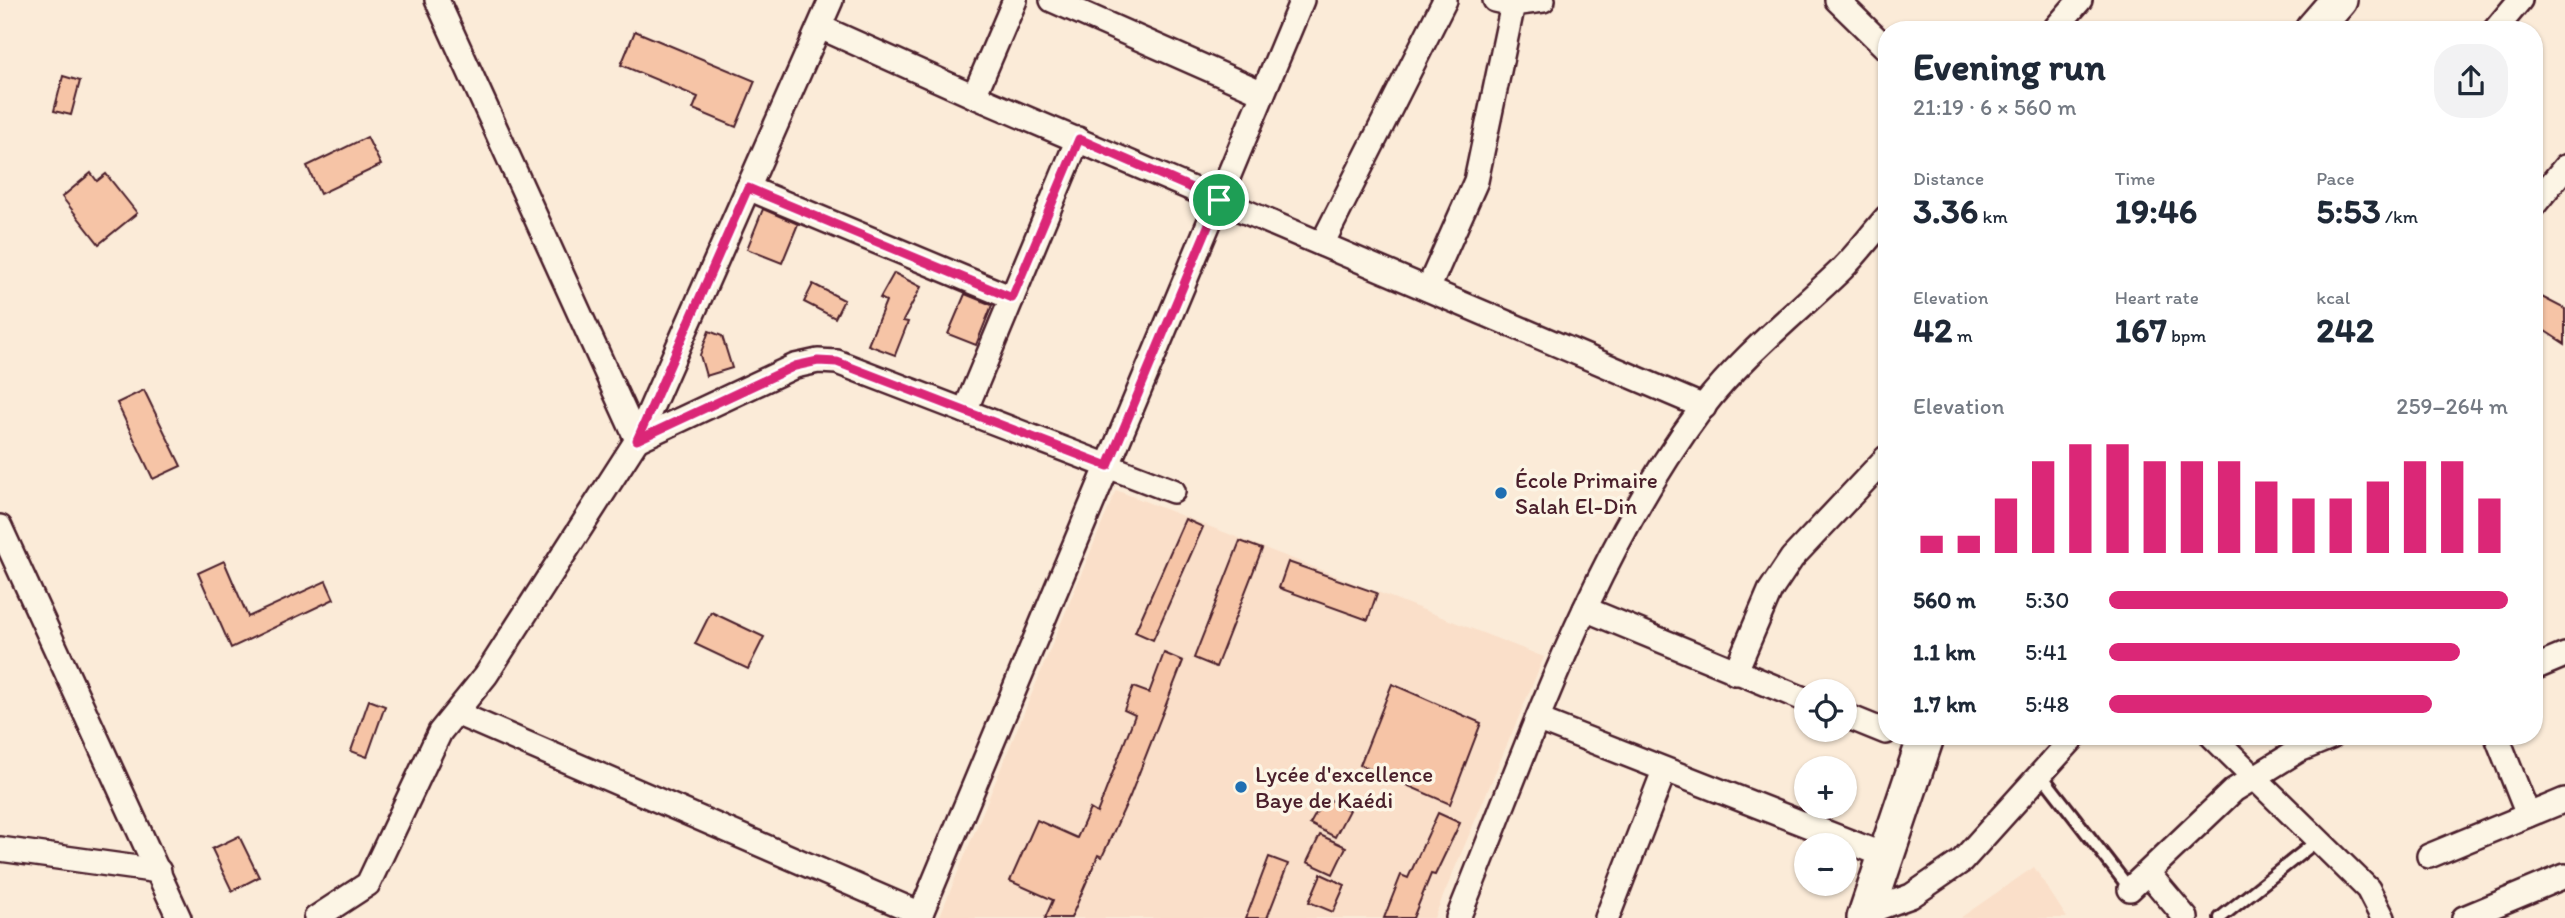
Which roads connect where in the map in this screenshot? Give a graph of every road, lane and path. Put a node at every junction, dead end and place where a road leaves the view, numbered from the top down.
1 (437, 0) edge
2 (831, 0) edge
3 (1015, 0) edge
4 (1052, 0) edge
5 (1302, 0) edge
6 (1445, 0) edge
7 (1543, 0) edge
8 (1837, 0) edge
9 (2080, 0) edge
10 (2339, 0) edge
11 (2520, 0) edge
12 (1504, 2) edge
13 (2062, 21) edge
14 (2321, 21) edge
15 (2502, 21) edge
16 (820, 27) junction
17 (1878, 40) edge
18 (1263, 93) junction
19 (974, 96) junction
20 (1079, 139) junction
21 (2565, 167) edge
22 (748, 188) junction
23 (2543, 194) edge
24 (1219, 200) junction
25 (1878, 227) edge
26 (1322, 244) junction
27 (1428, 289) junction
28 (1012, 298) junction
29 (1704, 407) junction
30 (965, 411) junction
31 (637, 440) junction
32 (1108, 466) junction
33 (1878, 467) edge
34 (1173, 491) dead end
35 (0, 527) edge
36 (1585, 609) junction
37 (2565, 655) edge
38 (2543, 664) edge
39 (1735, 673) junction
40 (1794, 696) edge
41 (456, 713) junction
42 (1539, 720) junction
43 (1857, 720) edge
44 (1878, 729) edge
45 (1915, 745) edge
46 (2066, 745) edge
47 (2221, 745) edge
48 (2312, 745) edge
49 (2500, 745) edge
50 (1664, 771) junction
51 (2040, 773) junction
52 (2254, 778) junction
53 (2565, 800) edge
54 (2528, 815) junction
55 (2318, 840) junction
56 (0, 849) edge
57 (1886, 856) junction
58 (2429, 856) dead end
59 (159, 871) junction
60 (2148, 873) junction
61 (2565, 876) edge
62 (2130, 889) joint
63 (1866, 915) edge
64 (920, 916) edge
65 (179, 918) edge
66 (316, 918) edge
67 (1458, 918) edge
68 (1607, 918) edge
69 (2186, 918) edge
70 (2220, 918) edge
71 (2383, 918) edge
72 (2464, 918) edge

1 - 31 street
2 - 16 street
3 - 19 street
4 - 18 street
5 - 18 street
6 - 26 street
7 - 12 street
8 - 17 street
9 - 13 street
10 - 14 main road
11 - 15 street
12 - 27 street
16 - 19 street
16 - 22 street
18 - 24 street
19 - 20 street
20 - 24 street
20 - 28 street
21 - 23 street
22 - 28 street
22 - 31 street
24 - 26 street
24 - 32 street
25 - 29 street
26 - 27 street
27 - 29 street
28 - 30 street
29 - 36 street
30 - 31 street
30 - 32 street
31 - 41 street
32 - 34 street
32 - 64 street
33 - 39 street
35 - 59 street
36 - 39 street
36 - 42 street
37 - 38 street
39 - 40 street
41 - 64 street
41 - 66 street
42 - 50 street
42 - 67 street
43 - 44 street
45 - 57 main road
46 - 51 street
47 - 52 street
48 - 52 street
49 - 54 street
50 - 57 street
50 - 68 street
51 - 62 lane
51 - 63 street
52 - 55 street
52 - 60 street
53 - 54 street
54 - 58 street
55 - 70 lane
55 - 71 street
56 - 59 street
57 - 63 main road
59 - 65 street
60 - 62 street
60 - 69 street
61 - 72 street

